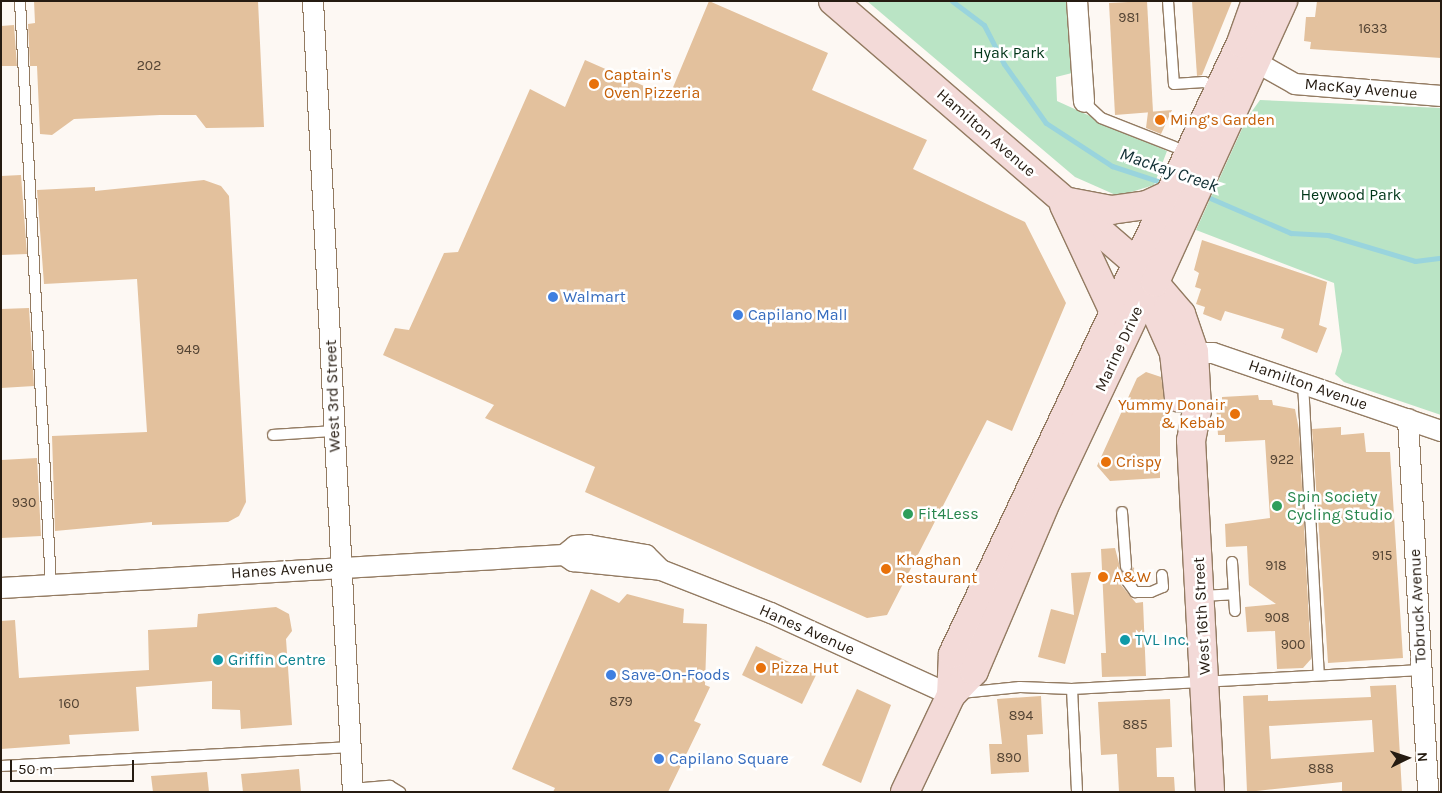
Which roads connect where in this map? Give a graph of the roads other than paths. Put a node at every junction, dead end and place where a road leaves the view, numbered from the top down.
1 (20, 1) edge
2 (312, 1) edge
3 (833, 1) edge
4 (1077, 1) edge
5 (1168, 1) edge
6 (1256, 1) edge
7 (1283, 1) edge
8 (1256, 62) junction
9 (1219, 89) junction
10 (1441, 96) edge
11 (1084, 102) joint
12 (1188, 162) junction
13 (1062, 199) junction
14 (1180, 200) junction
15 (1146, 280) junction
16 (1113, 310) junction
17 (1184, 353) junction
18 (1303, 383) junction
19 (1408, 419) junction
20 (334, 431) junction
21 (1441, 431) edge
22 (273, 435) dead end
23 (1122, 512) dead end
24 (1232, 562) dead end
25 (341, 567) junction
26 (1126, 567) dead end
27 (1162, 575) dead end
28 (1127, 581) dead end
29 (52, 585) junction
30 (1, 588) edge
31 (1234, 594) junction
32 (1201, 596) junction
33 (1235, 611) dead end
34 (1421, 670) junction
35 (1319, 675) junction
36 (1205, 681) junction
37 (1072, 689) junction
38 (951, 695) junction
39 (351, 747) junction
40 (1, 766) edge
41 (352, 790) edge
42 (400, 792) edge
43 (905, 792) edge
44 (1077, 792) edge
45 (1210, 792) edge
46 (1428, 792) edge

1 - 29 lane
2 - 20 street, West 3rd Street
3 - 13 main road, Hamilton Avenue
4 - 11 street
5 - 9 lane
6 - 9 main road, Marine Drive
7 - 8 main road, Marine Drive
8 - 10 street, MacKay Avenue
8 - 12 main road, Marine Drive
9 - 12 main road, Marine Drive
11 - 12 lane
12 - 14 main road, Marine Drive
13 - 14 main road
13 - 15 main road, Hamilton Avenue
13 - 16 main road
14 - 15 main road, Marine Drive
15 - 16 main road, Marine Drive
15 - 17 main road, West 16th Street
15 - 38 main road, Marine Drive
16 - 38 main road, Marine Drive
17 - 18 street, Hamilton Avenue
17 - 32 main road, West 16th Street
18 - 19 street, Hamilton Avenue
18 - 35 lane
19 - 21 street, Hamilton Avenue
19 - 34 street, Tobruck Avenue
20 - 22 lane
20 - 25 street, West 3rd Street
23 - 26 lane
24 - 31 lane
25 - 29 street, Hanes Avenue
25 - 38 street, Hanes Avenue
25 - 39 street, West 3rd Street
27 - 28 lane
29 - 30 street, Hanes Avenue
31 - 32 lane
31 - 33 lane
32 - 36 main road, West 16th Street
34 - 35 lane
34 - 46 street, Tobruck Avenue
35 - 36 lane
36 - 37 lane
36 - 45 main road, West 16th Street
37 - 38 lane
37 - 44 lane
38 - 43 main road, Marine Drive
39 - 40 lane
39 - 41 street, West 3rd Street
41 - 42 lane

